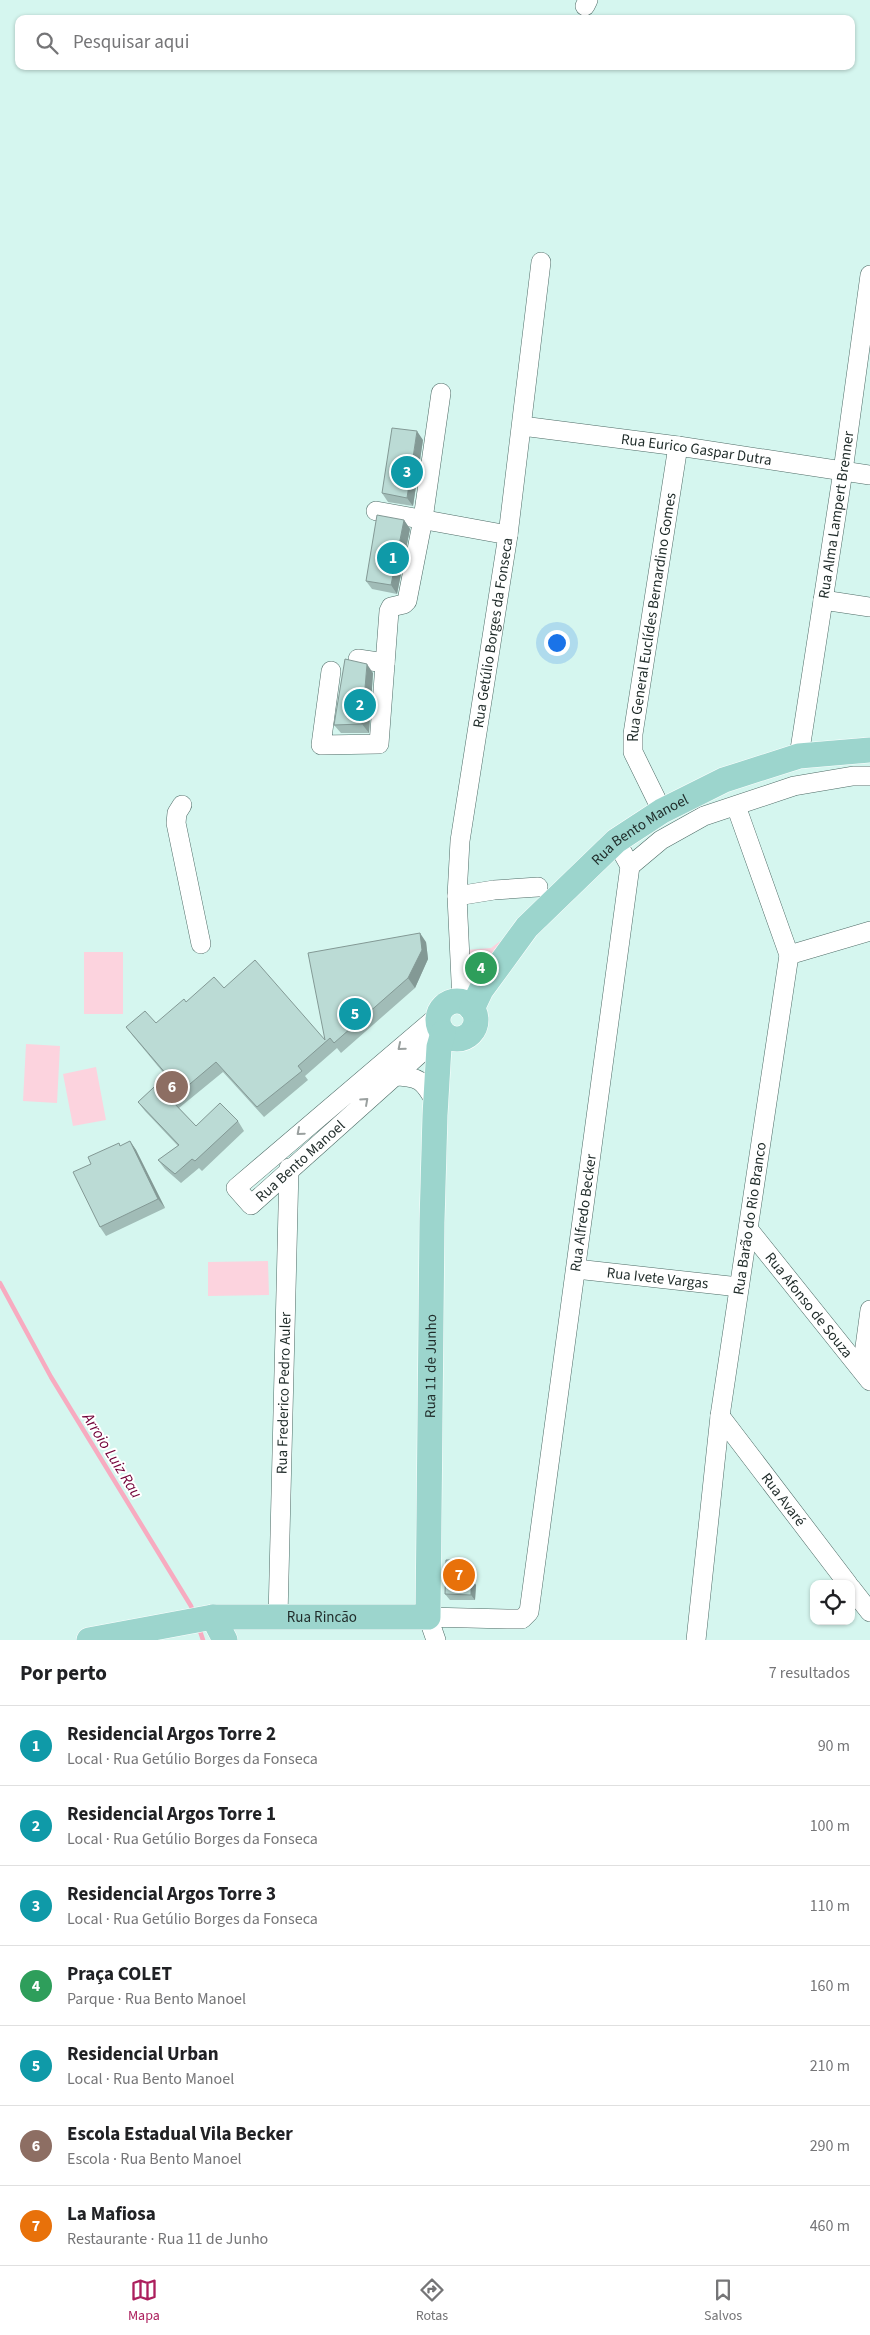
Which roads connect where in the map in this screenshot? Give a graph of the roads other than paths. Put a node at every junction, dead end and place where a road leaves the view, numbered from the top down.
1 (541, 262) dead end
2 (870, 275) edge
3 (441, 392) dead end
4 (522, 426) junction
5 (678, 446) junction
6 (843, 471) junction
7 (870, 474) edge
8 (376, 511) dead end
9 (423, 519) junction
10 (508, 535) junction
11 (824, 600) junction
12 (870, 607) edge
13 (358, 659) dead end
14 (385, 663) junction
15 (331, 671) dead end
16 (870, 750) edge
17 (799, 756) junction
18 (758, 770) junction
19 (870, 776) edge
20 (182, 805) dead end
21 (736, 806) junction
22 (662, 810) junction
23 (616, 840) junction
24 (630, 866) junction
25 (538, 887) dead end
26 (457, 896) junction
27 (870, 931) edge
28 (201, 944) dead end
29 (789, 955) junction
30 (467, 1005) junction
31 (446, 1029) junction
32 (393, 1076) junction
33 (436, 1097) junction
34 (290, 1168) junction
35 (749, 1230) junction
36 (576, 1269) junction
37 (740, 1287) junction
38 (870, 1310) edge
39 (866, 1375) edge
40 (720, 1416) junction
41 (845, 1580) edge
42 (534, 1588) joint
43 (855, 1593) edge
44 (870, 1612) edge
45 (278, 1617) junction
46 (210, 1618) junction
47 (432, 1629) edge
48 (163, 1632) edge
49 (101, 1639) edge
50 (225, 1640) edge
51 (696, 1640) edge

1 - 4 street, Rua Getúlio Borges da Fonseca
2 - 6 street, Rua Alma Lampert Brenner
3 - 9 street
4 - 5 street, Rua Eurico Gaspar Dutra
4 - 10 street, Rua Getúlio Borges da Fonseca
5 - 6 street, Rua Eurico Gaspar Dutra
5 - 22 street, Rua General Euclídes Bernardino Gomes
6 - 7 street, Rua Eurico Gaspar Dutra
6 - 11 street, Rua Alma Lampert Brenner
8 - 9 street
9 - 10 street
9 - 14 street
10 - 26 street, Rua Getúlio Borges da Fonseca
11 - 12 street
11 - 17 street, Rua Alma Lampert Brenner
13 - 14 street
14 - 15 street
16 - 17 main road, Rua Bento Manoel
17 - 18 main road, Rua Bento Manoel
18 - 21 street
18 - 22 main road, Rua Bento Manoel
19 - 21 street
20 - 28 street
21 - 24 street
21 - 29 street, Rua Barão do Rio Branco
22 - 23 main road, Rua Bento Manoel
23 - 24 street
23 - 30 main road, Rua Bento Manoel
24 - 36 street, Rua Alfredo Becker
25 - 26 street
26 - 30 street, Rua Getúlio Borges da Fonseca
27 - 29 street
29 - 35 street, Rua Barão do Rio Branco
30 - 31 main road
30 - 31 main road
31 - 32 street, Rua Bento Manoel
31 - 33 main road, Rua 11 de Junho
31 -> 34 street, Rua Bento Manoel
32 - 33 street
34 -> 32 street, Rua Bento Manoel
33 - 47 main road, Rua 11 de Junho
34 - 45 street, Rua Frederico Pedro Auler
35 - 37 street, Rua Barão do Rio Branco
35 - 39 street, Rua Afonso de Souza
36 - 37 street, Rua Ivete Vargas
36 - 42 street, Rua Alfredo Becker
37 - 40 street, Rua Barão do Rio Branco
38 - 39 street
40 - 41 street, Rua Avaré
40 - 51 street, Rua Barão do Rio Branco
42 - 47 street, Rua Rincão
43 - 44 street
45 - 46 main road, Rua Rincão
45 - 47 main road, Rua Rincão
46 - 48 main road, Rua Rincão
46 - 50 main road
48 - 49 main road, Rua Rincão

